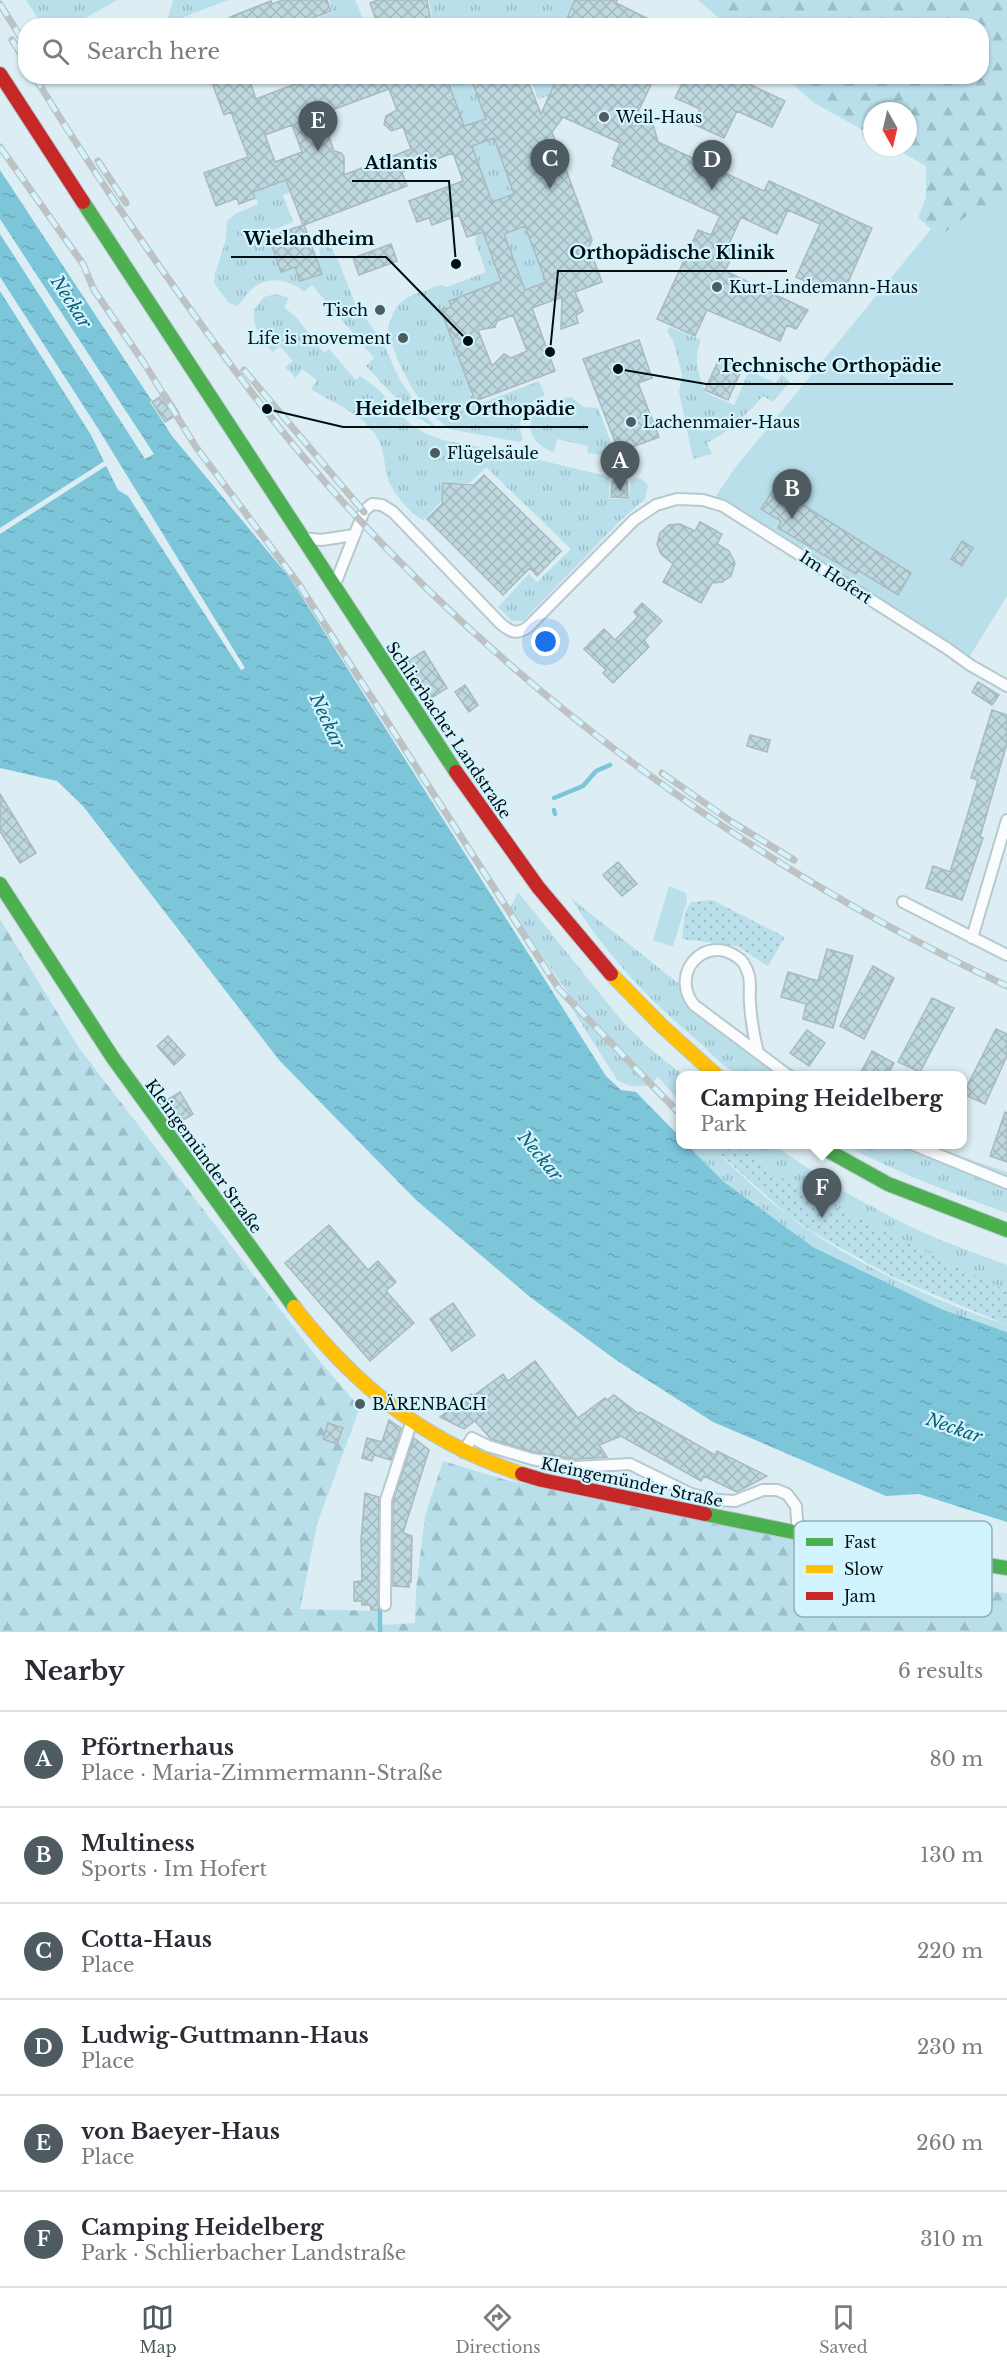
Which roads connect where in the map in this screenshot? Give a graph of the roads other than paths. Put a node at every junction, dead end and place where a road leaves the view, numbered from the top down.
1 (0, 74) edge
2 (354, 535) junction
3 (302, 538) junction
4 (332, 584) junction
5 (1007, 686) edge
6 (1007, 820) edge
7 (0, 884) edge
8 (903, 902) dead end
9 (972, 938) junction
10 (1007, 956) edge
11 (758, 1053) junction
12 (711, 1071) edge
13 (782, 1071) edge
14 (825, 1149) edge
15 (924, 1149) edge
16 (1007, 1183) edge
17 (1007, 1230) edge
18 (411, 1423) junction
19 (463, 1452) junction
20 (797, 1521) edge
21 (794, 1533) edge
22 (992, 1566) edge
23 (1007, 1568) edge
24 (385, 1605) dead end

1 - 3 main road, Schlierbacher Landstraße
2 - 3 street
2 - 4 street
2 - 5 street, Im Hofert
3 - 4 main road, Schlierbacher Landstraße
4 - 12 main road, Schlierbacher Landstraße
6 - 9 street
7 - 18 main road, Kleingemünder Straße
8 - 9 street
9 - 10 street
11 - 11 street
11 - 13 street
14 - 17 main road
15 - 16 street
18 - 19 main road, Kleingemünder Straße
18 - 24 street
19 - 20 street, Kleingemünder Straße
19 - 21 main road, Kleingemünder Straße
22 - 23 main road, Kleingemünder Straße

